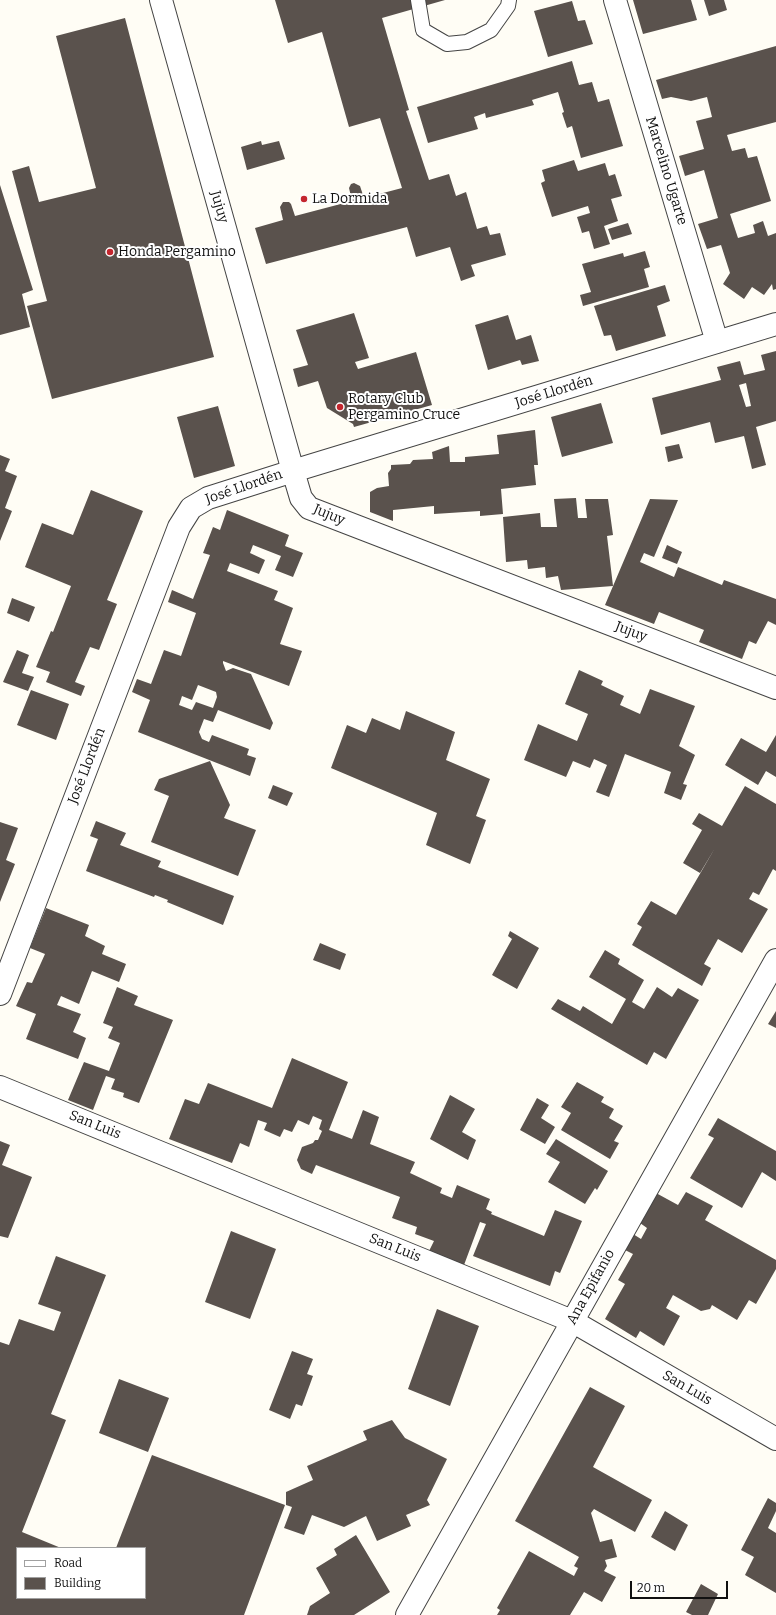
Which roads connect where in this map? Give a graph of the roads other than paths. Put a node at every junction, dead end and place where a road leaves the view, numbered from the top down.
1 (161, 0) edge
2 (418, 0) edge
3 (510, 0) edge
4 (615, 0) edge
5 (776, 324) edge
6 (717, 342) junction
7 (293, 471) junction
8 (776, 688) edge
9 (776, 960) edge
10 (0, 994) edge
11 (0, 1087) edge
12 (572, 1321) junction
13 (776, 1439) edge
14 (407, 1615) edge

1 - 7 street, Jujuy
2 - 3 lane
4 - 6 street, Marcelino Ugarte
5 - 6 street, José Llordén
6 - 7 street, José Llordén
7 - 8 street, Jujuy
7 - 10 street, José Llordén
9 - 12 street, Ana Epifanio
11 - 12 street, San Luis
12 - 13 street, San Luis
12 - 14 street, Ana Epifanio

